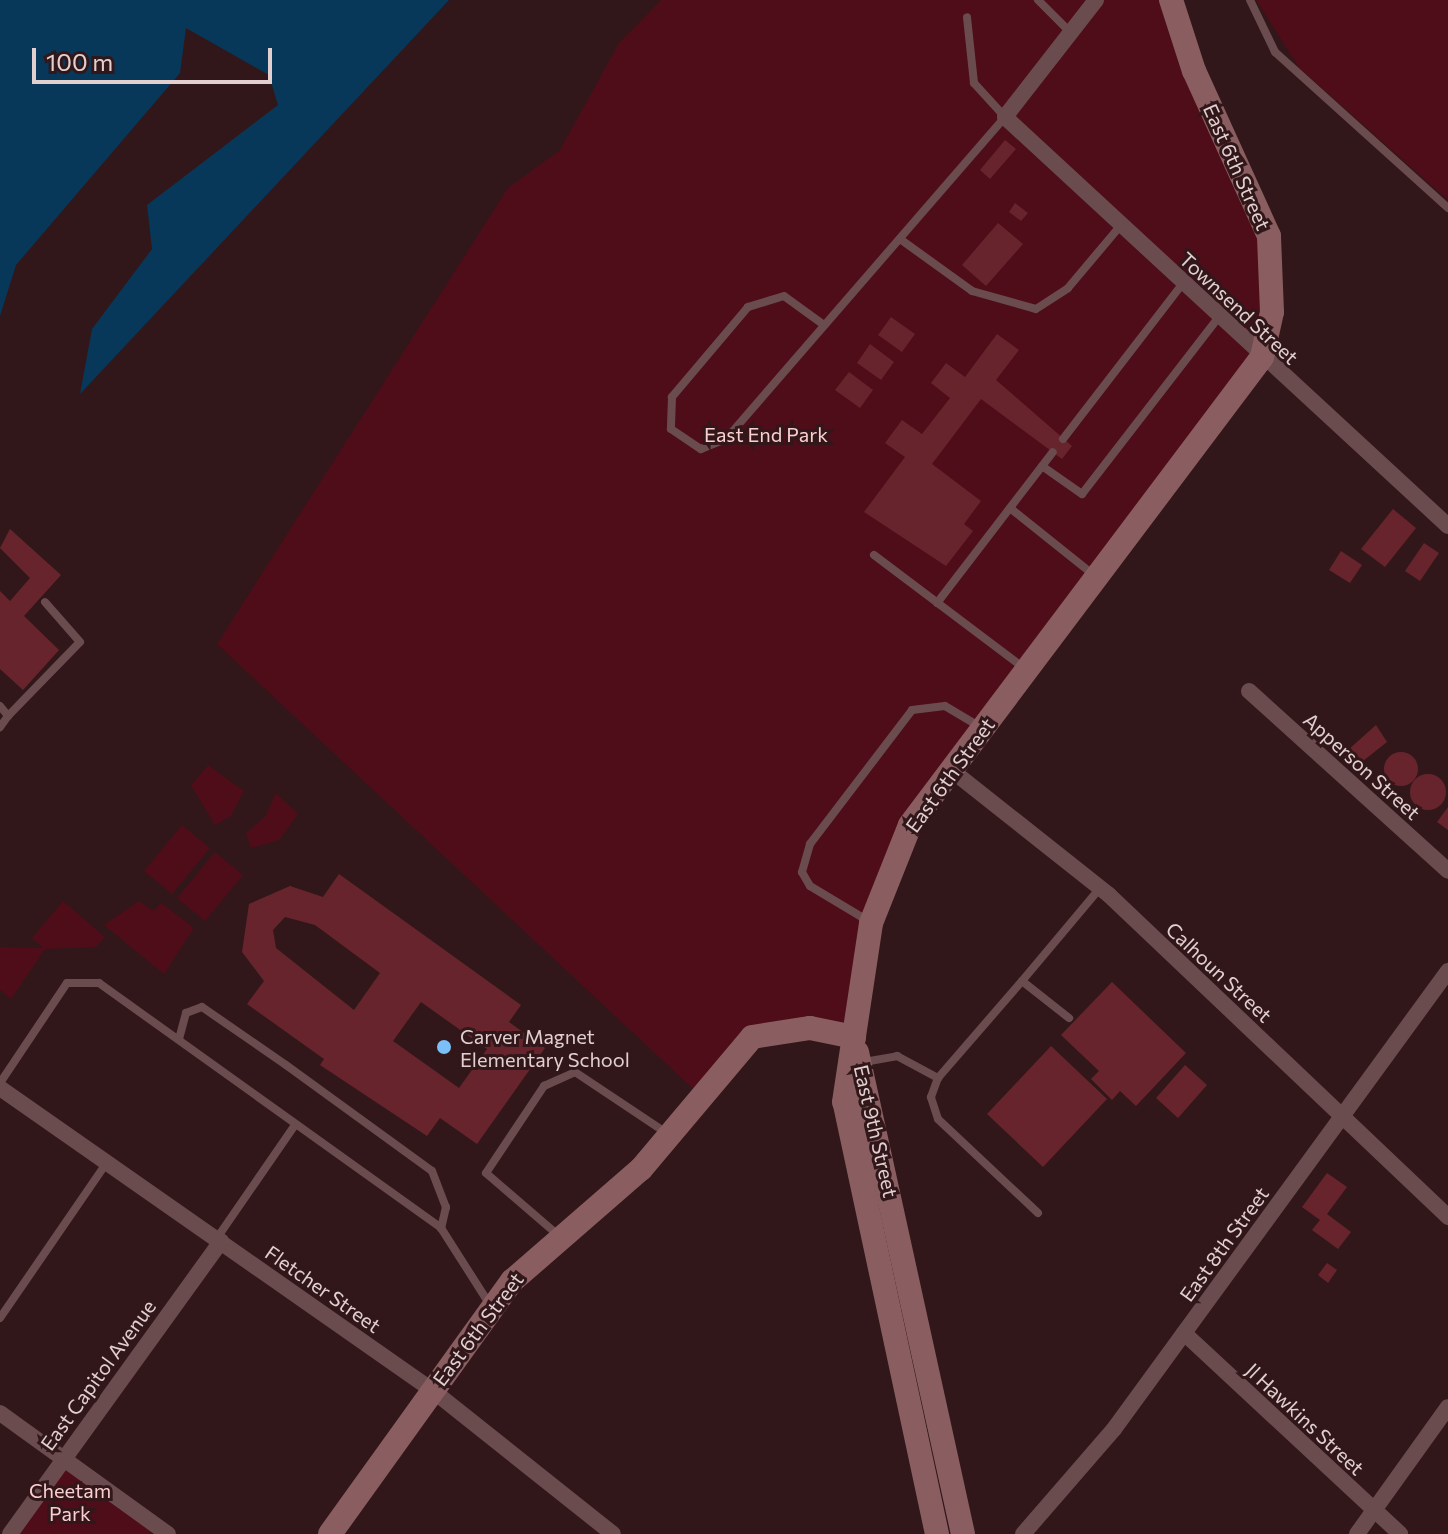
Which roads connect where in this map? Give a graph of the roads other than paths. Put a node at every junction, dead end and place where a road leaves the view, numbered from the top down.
1 (1038, 0) edge
2 (1096, 0) edge
3 (1171, 0) edge
4 (1250, 0) edge
5 (967, 17) dead end
6 (1068, 30) junction
7 (1005, 117) junction
8 (1448, 208) edge
9 (1121, 225) junction
10 (900, 239) junction
11 (1183, 283) junction
12 (1219, 317) junction
13 (824, 325) junction
14 (1262, 357) junction
15 (1063, 439) dead end
16 (1053, 452) dead end
17 (1042, 466) junction
18 (1010, 508) junction
19 (1448, 526) edge
20 (874, 555) dead end
21 (1099, 578) junction
22 (45, 602) dead end
23 (937, 603) junction
24 (1027, 671) junction
25 (1249, 691) dead end
26 (0, 706) edge
27 (8, 716) junction
28 (0, 727) edge
29 (982, 728) junction
30 (950, 769) junction
31 (1448, 871) edge
32 (1100, 888) junction
33 (871, 923) junction
34 (1448, 971) edge
35 (1022, 981) junction
36 (1069, 1018) dead end
37 (854, 1037) junction
38 (179, 1039) junction
39 (859, 1063) junction
40 (938, 1078) junction
41 (0, 1085) edge
42 (1342, 1116) junction
43 (295, 1125) junction
44 (672, 1137) junction
45 (108, 1161) junction
46 (1038, 1213) dead end
47 (1448, 1217) edge
48 (441, 1228) junction
49 (559, 1235) junction
50 (219, 1240) junction
51 (491, 1306) junction
52 (0, 1318) edge
53 (1184, 1333) junction
54 (432, 1390) junction
55 (1448, 1407) edge
56 (0, 1413) edge
57 (63, 1458) junction
58 (1374, 1510) junction
59 (10, 1534) edge
60 (168, 1534) edge
61 (330, 1534) edge
62 (613, 1534) edge
63 (937, 1534) edge
64 (963, 1534) edge
65 (1023, 1534) edge
66 (1357, 1534) edge
67 (1400, 1534) edge

1 - 6 lane
2 - 6 street
3 - 14 main road, East 6th Street
4 - 8 lane
5 - 7 lane
6 - 7 street
7 - 9 street, Townsend Street
7 - 10 lane
9 - 10 lane
9 - 11 street, Townsend Street
10 - 13 lane
11 - 12 street, Townsend Street
11 - 15 lane
12 - 14 street, Townsend Street
12 - 17 lane
13 - 13 lane
14 - 19 street, Townsend Street
14 - 21 main road, East 6th Street
16 - 17 lane
17 - 18 lane
18 - 21 lane
18 - 23 lane
20 - 23 lane
21 - 24 main road, East 6th Street
22 - 27 lane
23 - 24 lane
24 - 29 main road, East 6th Street
25 - 31 street, Apperson Street
26 - 27 lane
27 - 28 lane
29 - 30 main road, East 6th Street
29 - 33 lane
30 - 32 street, Calhoun Street
30 - 33 main road, East 6th Street
32 - 35 lane
32 - 42 street, Calhoun Street
33 - 37 main road, East 6th Street
34 - 42 street, East 8th Street
35 - 36 lane
35 - 40 lane
37 - 39 main road, East 9th Street
37 - 44 main road, East 6th Street
37 - 63 main road, East 9th Street
38 - 41 lane
38 - 43 lane
38 - 48 lane
39 - 40 lane
39 - 64 main road, East 9th Street
40 - 46 lane
41 - 45 street, Fletcher Street
42 - 47 street, Calhoun Street
42 - 53 street, East 8th Street
43 - 48 lane
43 - 50 lane
44 - 49 main road, East 6th Street
44 - 49 lane
45 - 50 street, Fletcher Street
45 - 52 lane
48 - 51 lane
49 - 51 main road, East 6th Street
50 - 54 street, Fletcher Street
50 - 57 street, East Capitol Avenue
51 - 54 main road, East 6th Street
53 - 58 street, Jl Hawkins Street
53 - 65 street, East 8th Street
54 - 61 main road, East 6th Street
54 - 62 street, Fletcher Street
55 - 58 street
56 - 57 street
57 - 59 street, East Capitol Avenue
57 - 60 street
58 - 66 street
58 - 67 street, Jl Hawkins Street

